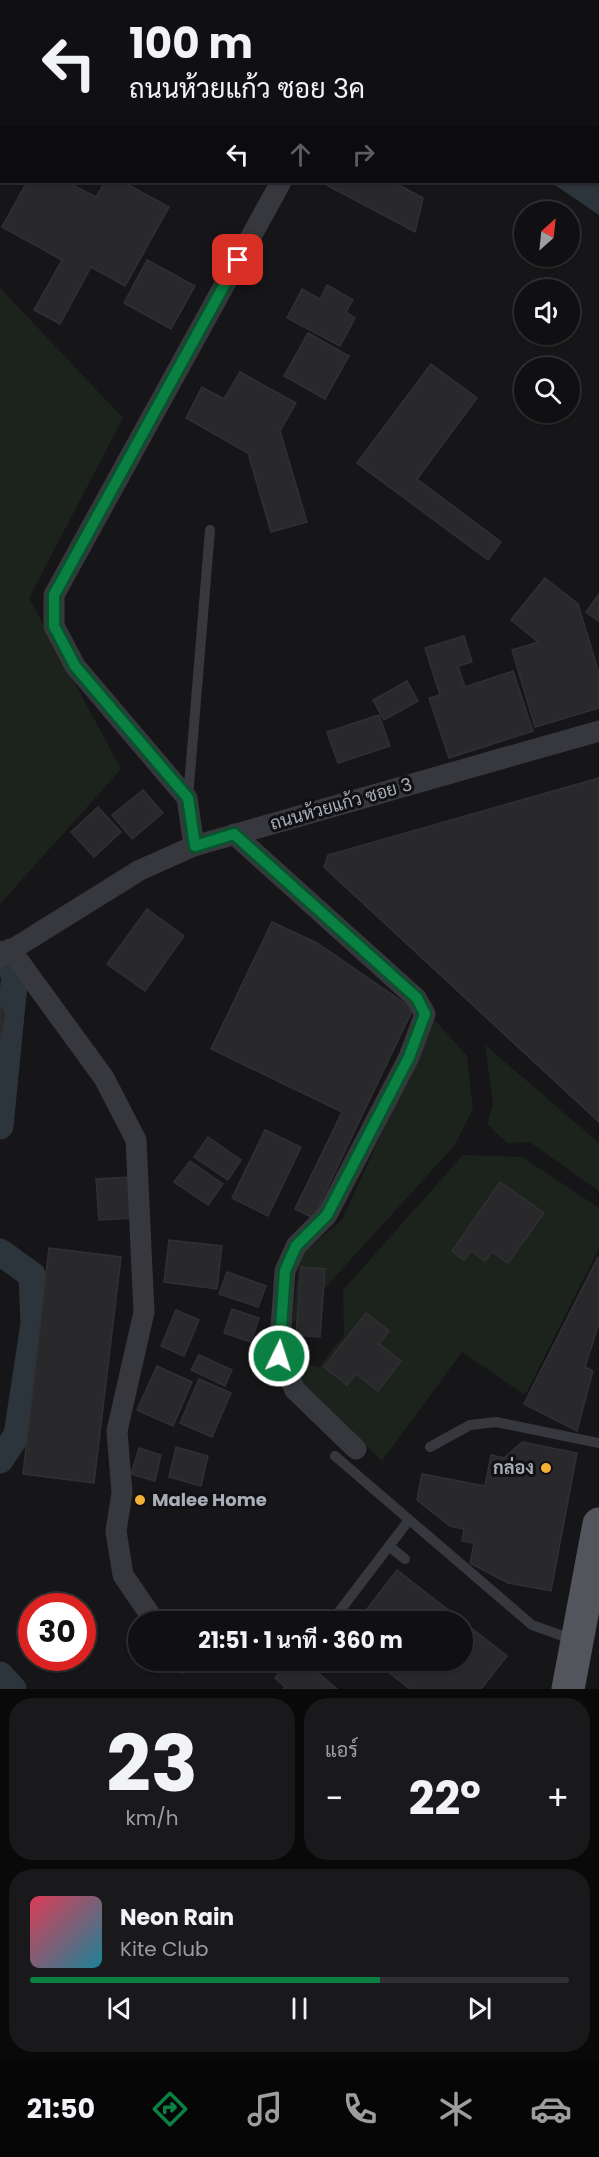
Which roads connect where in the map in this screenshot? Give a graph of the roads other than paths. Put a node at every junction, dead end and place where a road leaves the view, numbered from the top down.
1 (280, 183) edge
2 (210, 530) dead end
3 (599, 731) edge
4 (188, 798) junction
5 (234, 834) junction
6 (195, 846) junction
7 (5, 953) edge
8 (599, 1443) edge
9 (430, 1447) dead end
10 (356, 1449) dead end
11 (335, 1456) dead end
12 (409, 1520) junction
13 (599, 1524) edge
14 (389, 1546) junction
15 (405, 1559) dead end
16 (148, 1611) edge
17 (340, 1611) edge
18 (577, 1641) junction
19 (568, 1689) edge

1 - 4 street
2 - 4 lane
3 - 5 street, ถนนห้วยแก้ว ซอย 3
4 - 6 street
5 - 6 street, ถนนห้วยแก้ว ซอย 3
5 - 10 street
6 - 7 street, ถนนห้วยแก้ว ซอย 3
7 - 16 street
8 - 9 lane
11 - 12 lane
12 - 14 lane
12 - 18 lane
13 - 18 main road
14 - 15 lane
14 - 17 lane
18 - 19 main road

